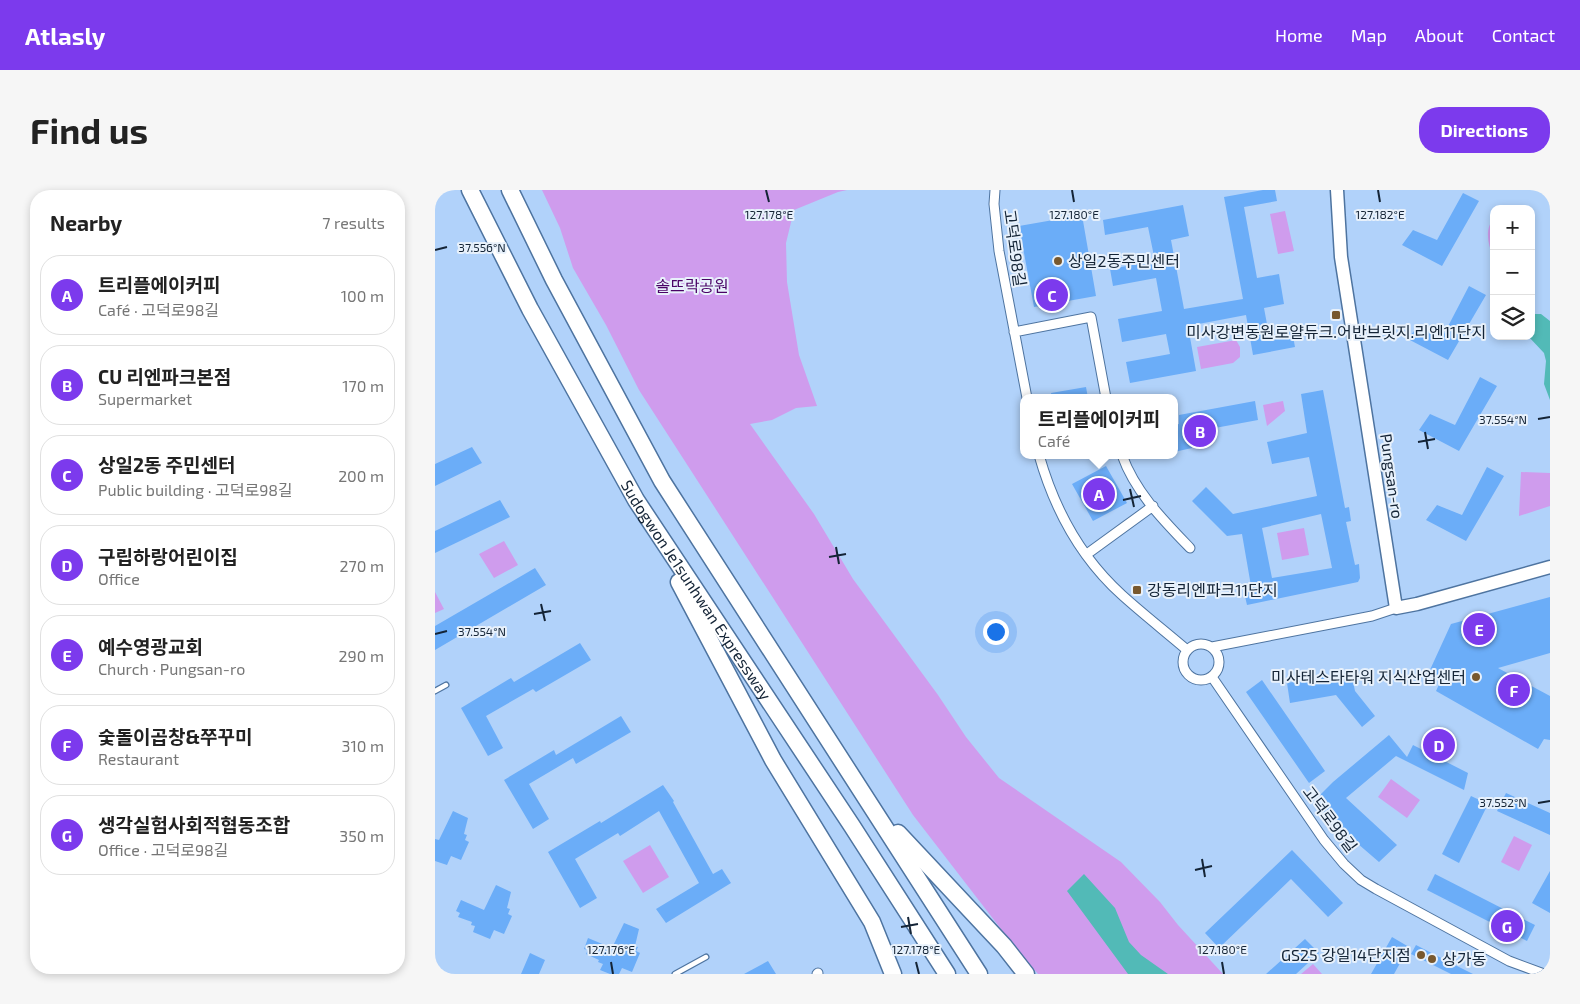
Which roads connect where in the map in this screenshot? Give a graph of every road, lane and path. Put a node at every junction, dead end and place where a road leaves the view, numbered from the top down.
1 (470, 190) edge
2 (510, 190) edge
3 (995, 190) edge
4 (1337, 190) edge
5 (1014, 332) junction
6 (1026, 394) edge
7 (1105, 394) edge
8 (1040, 459) edge
9 (1124, 459) edge
10 (636, 500) junction
11 (1153, 506) junction
12 (1191, 548) dead end
13 (1087, 554) junction
14 (1550, 567) edge
15 (1395, 608) junction
16 (1212, 647) junction
17 (1187, 650) junction
18 (1212, 677) junction
19 (446, 685) dead end
20 (435, 691) edge
21 (871, 804) junction
22 (872, 922) junction
23 (705, 957) dead end
24 (675, 974) edge
25 (893, 974) edge
26 (907, 974) edge
27 (947, 974) edge
28 (979, 974) edge
29 (1026, 974) edge
30 (1544, 974) edge

1 - 10 highway, Sudogwon Je1sunhwan Expressway
2 - 21 highway, Sudogwon Je1sunhwan Expressway
3 - 5 street, 고덕로98길
4 - 15 street, Pungsan-ro
5 - 6 street, 고덕로98길
5 - 7 street
8 - 13 street
9 - 11 street
10 - 22 highway
10 - 27 highway, Sudogwon Je1sunhwan Expressway
11 - 12 street
11 - 13 street
13 - 17 street
14 - 15 street
15 - 16 street
16 - 17 street
16 - 18 street
17 - 18 street
18 - 30 street, 고덕로98길
19 - 20 lane
21 - 28 highway, Sudogwon Je1sunhwan Expressway
21 - 29 highway
22 - 25 highway
22 - 26 highway
23 - 24 lane

